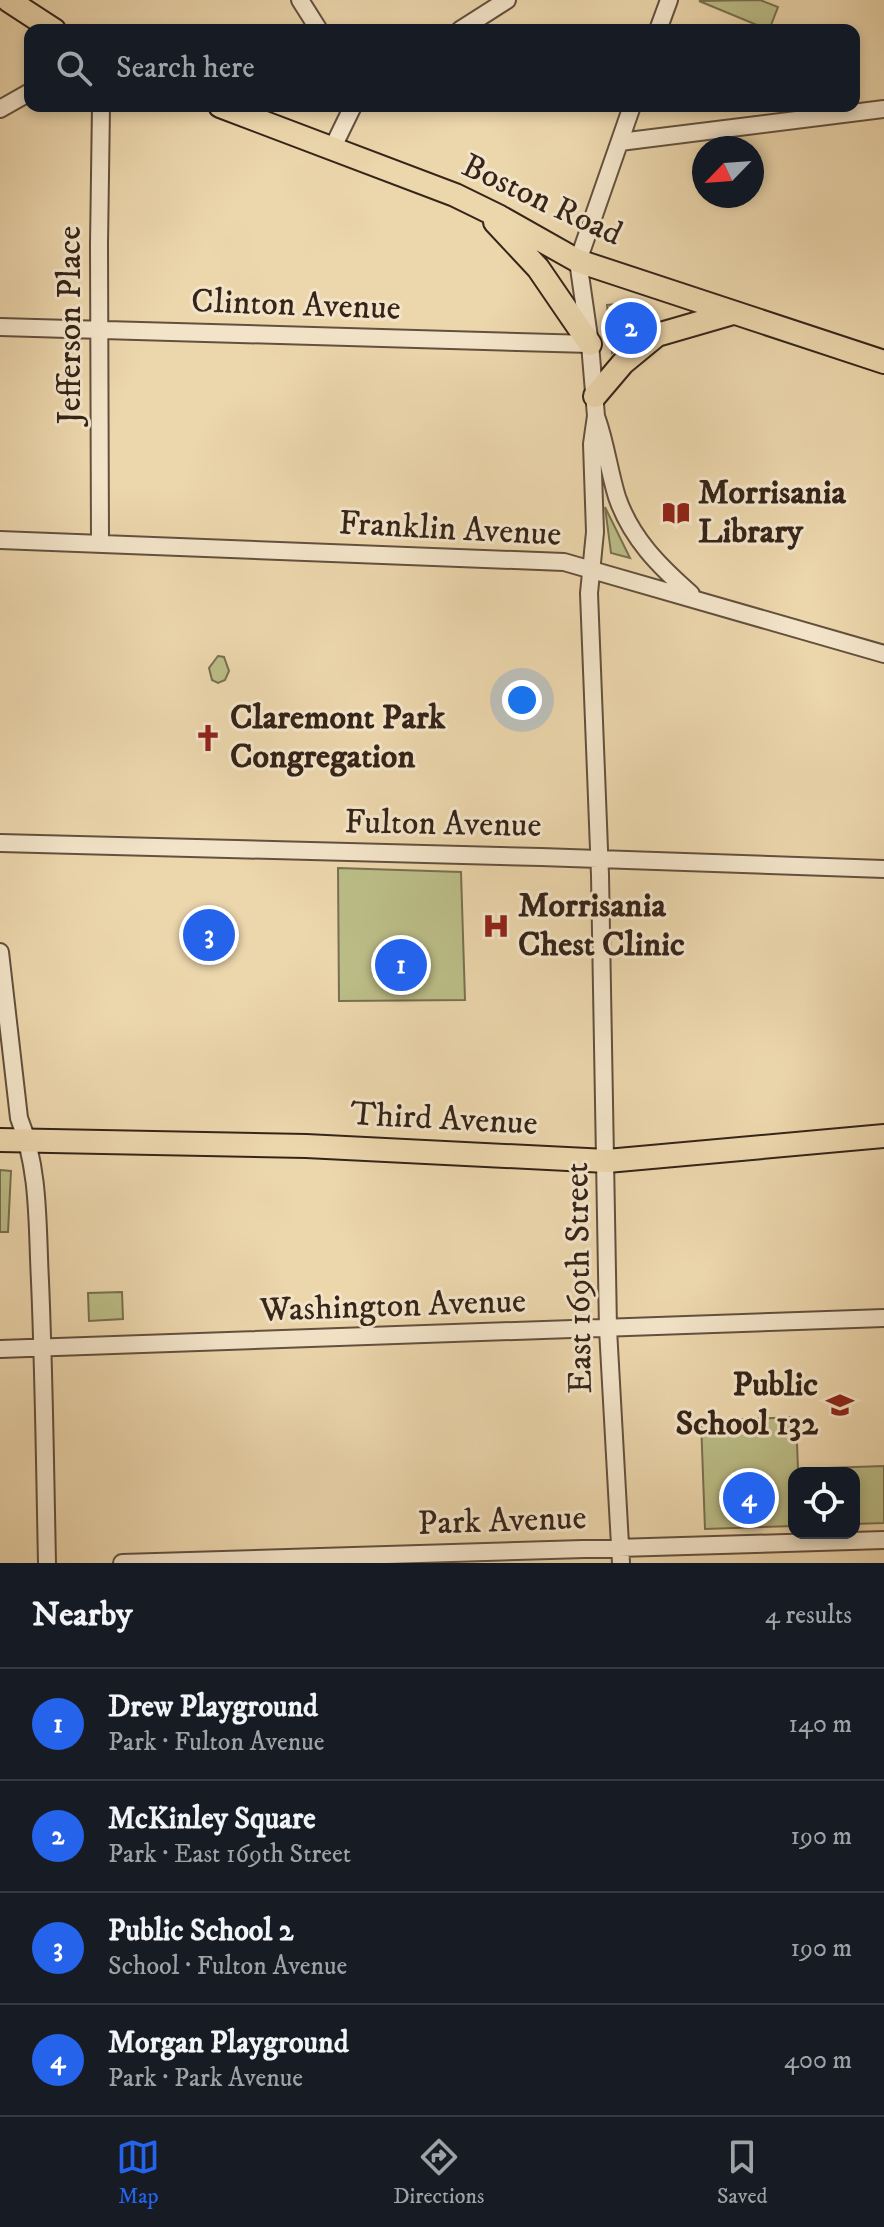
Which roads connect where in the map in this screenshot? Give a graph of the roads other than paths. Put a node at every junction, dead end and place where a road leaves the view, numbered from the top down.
1 (8, 0) edge
2 (300, 0) edge
3 (507, 0) edge
4 (669, 0) edge
5 (45, 24) edge
6 (315, 24) edge
7 (469, 24) edge
8 (660, 24) edge
9 (24, 95) edge
10 (0, 109) edge
11 (884, 109) edge
12 (101, 112) edge
13 (236, 112) edge
14 (350, 112) edge
15 (630, 112) edge
16 (620, 142) junction
17 (332, 149) junction
18 (480, 207) junction
19 (578, 261) junction
20 (734, 313) junction
21 (0, 327) edge
22 (101, 330) junction
23 (590, 344) junction
24 (884, 362) edge
25 (595, 406) junction
26 (0, 540) edge
27 (100, 543) junction
28 (591, 570) junction
29 (696, 598) junction
30 (884, 654) edge
31 (0, 843) edge
32 (600, 859) junction
33 (884, 869) edge
34 (0, 952) edge
35 (884, 1136) edge
36 (0, 1140) edge
37 (29, 1141) junction
38 (607, 1161) junction
39 (884, 1318) edge
40 (608, 1329) junction
41 (43, 1348) junction
42 (0, 1349) edge
43 (884, 1540) edge
44 (620, 1555) edge
45 (47, 1563) edge
46 (122, 1563) edge

1 - 5 main road
2 - 6 street
3 - 7 street
4 - 8 street
9 - 10 street
11 - 16 street
12 - 22 street, Jefferson Place
13 - 17 main road, Boston Road
14 - 17 street
15 - 16 street, East 169th Street
16 - 19 street, East 169th Street
17 - 18 main road, Boston Road
18 - 19 main road, Boston Road
18 - 23 main road
19 - 20 main road, Boston Road
19 - 23 street, East 169th Street
20 - 24 main road, Boston Road
20 - 25 main road
21 - 22 street, Clinton Avenue
22 - 23 street, Clinton Avenue
22 - 27 street, Jefferson Place
23 - 25 street, East 169th Street
25 - 28 street, East 169th Street
25 - 29 street, East 169th Street
26 - 27 street, Franklin Avenue
27 - 28 street, Franklin Avenue
28 - 29 street, Franklin Avenue
28 - 32 street, East 169th Street
29 - 30 street, Franklin Avenue
31 - 32 street, Fulton Avenue
32 - 33 street, Fulton Avenue
32 - 38 street, East 169th Street
34 - 37 street
35 - 38 main road, Third Avenue
36 - 37 main road, Third Avenue
37 - 38 main road, Third Avenue
37 - 41 street
38 - 40 street, East 169th Street
39 - 40 street, Washington Avenue
40 - 41 street, Washington Avenue
40 - 44 street, East 169th Street
41 - 42 street, Washington Avenue
41 - 45 street
43 - 44 street, Park Avenue
44 - 46 street, Park Avenue

